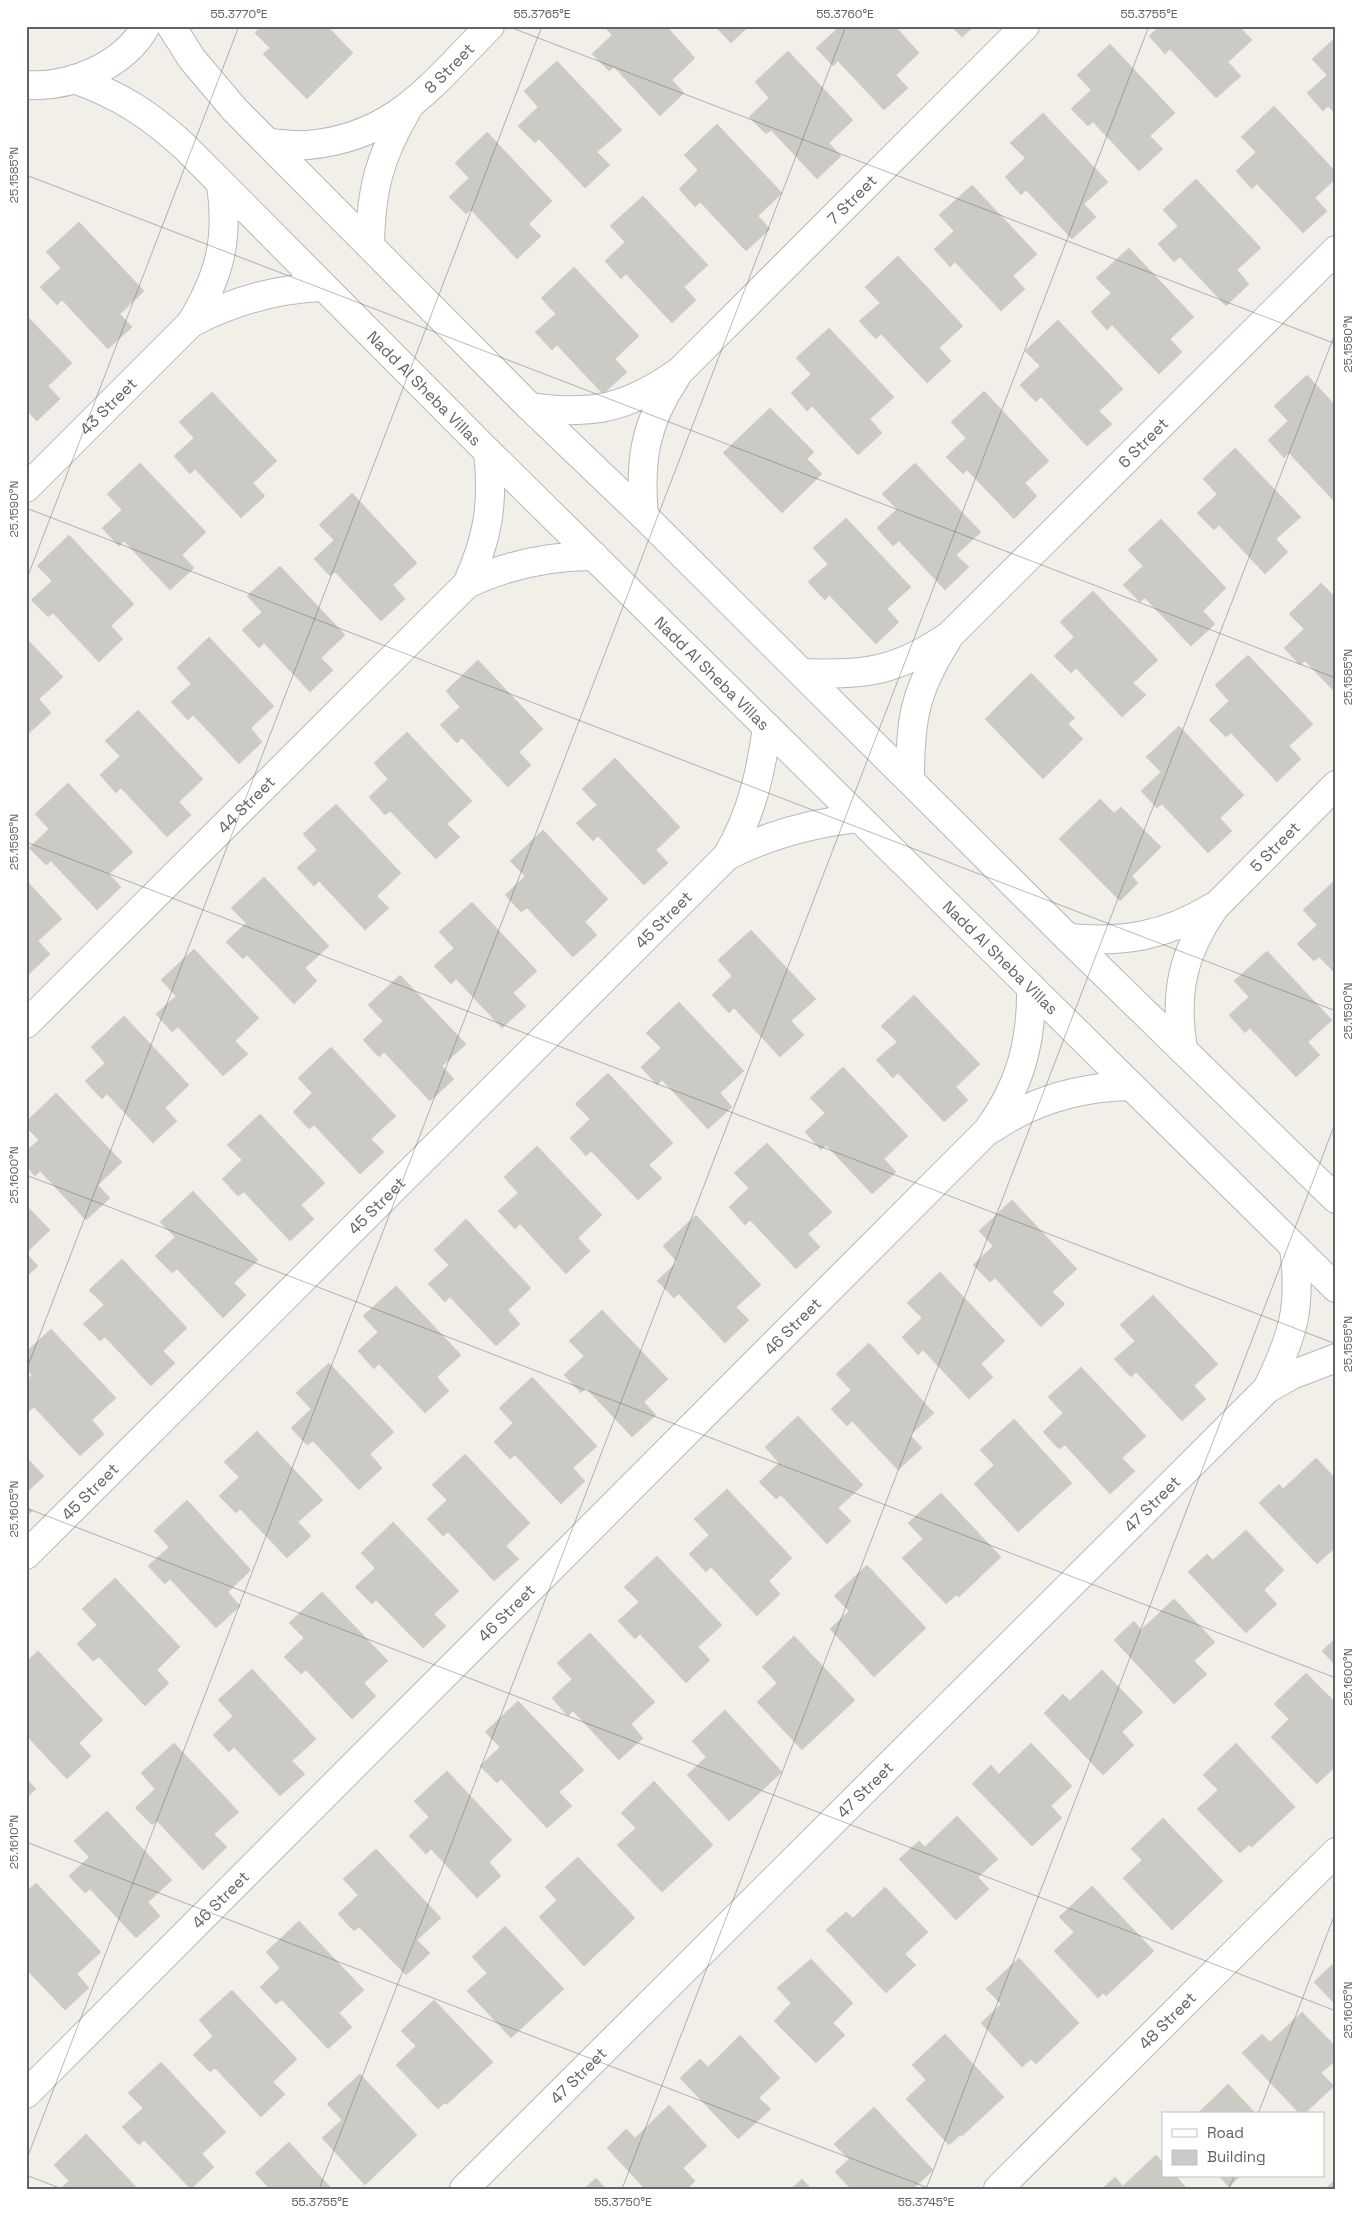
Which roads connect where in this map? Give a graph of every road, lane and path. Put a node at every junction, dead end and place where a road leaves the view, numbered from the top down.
1 (146, 26) edge
2 (171, 26) edge
3 (490, 26) edge
4 (1025, 26) edge
5 (74, 80) junction
6 (26, 85) edge
7 (408, 109) junction
8 (269, 143) junction
9 (221, 184) junction
10 (370, 245) junction
11 (1336, 250) edge
12 (322, 287) junction
13 (191, 323) junction
14 (680, 371) junction
15 (530, 407) junction
16 (488, 452) junction
17 (26, 488) edge
18 (644, 516) junction
19 (594, 556) junction
20 (468, 584) junction
21 (950, 635) junction
22 (803, 673) junction
23 (767, 727) junction
24 (910, 778) junction
25 (1336, 785) edge
26 (859, 818) junction
27 (728, 856) junction
28 (1215, 906) junction
29 (1068, 938) junction
30 (1031, 987) junction
31 (26, 1024) edge
32 (1183, 1050) junction
33 (1131, 1086) junction
34 (987, 1131) junction
35 (1336, 1199) edge
36 (1294, 1248) junction
37 (1336, 1288) edge
38 (1336, 1358) edge
39 (1267, 1389) junction
40 (26, 1554) edge
41 (1336, 1852) edge
42 (26, 2094) edge
43 (464, 2189) edge
44 (998, 2189) edge

1 - 5 street
2 - 8 street
3 - 7 street, 8 Street
4 - 14 street, 7 Street
5 - 6 street
5 - 9 street, Nadd Al Sheba Villas
7 - 8 street
7 - 10 street
8 - 10 street
9 - 12 street, Nadd Al Sheba Villas
9 - 13 street
10 - 15 street
11 - 21 street, 6 Street
12 - 13 street
12 - 16 street, Nadd Al Sheba Villas
13 - 17 street, 43 Street
14 - 15 street
14 - 18 street
15 - 18 street
16 - 19 street, Nadd Al Sheba Villas
16 - 20 street
18 - 22 street
19 - 20 street
19 - 23 street, Nadd Al Sheba Villas
20 - 31 street, 44 Street
21 - 22 street
21 - 24 street
22 - 24 street
23 - 26 street, Nadd Al Sheba Villas
23 - 27 street
24 - 29 street
25 - 28 street, 5 Street
26 - 27 street
26 - 30 street, Nadd Al Sheba Villas
27 - 40 street, 45 Street
28 - 29 street
28 - 32 street
29 - 32 street
30 - 33 street, Nadd Al Sheba Villas
30 - 34 street
32 - 35 street
33 - 34 street
33 - 36 street, Nadd Al Sheba Villas
34 - 42 street, 46 Street
36 - 37 street, Nadd Al Sheba Villas
36 - 39 street
38 - 39 street
39 - 43 street, 47 Street
41 - 44 street, 48 Street

